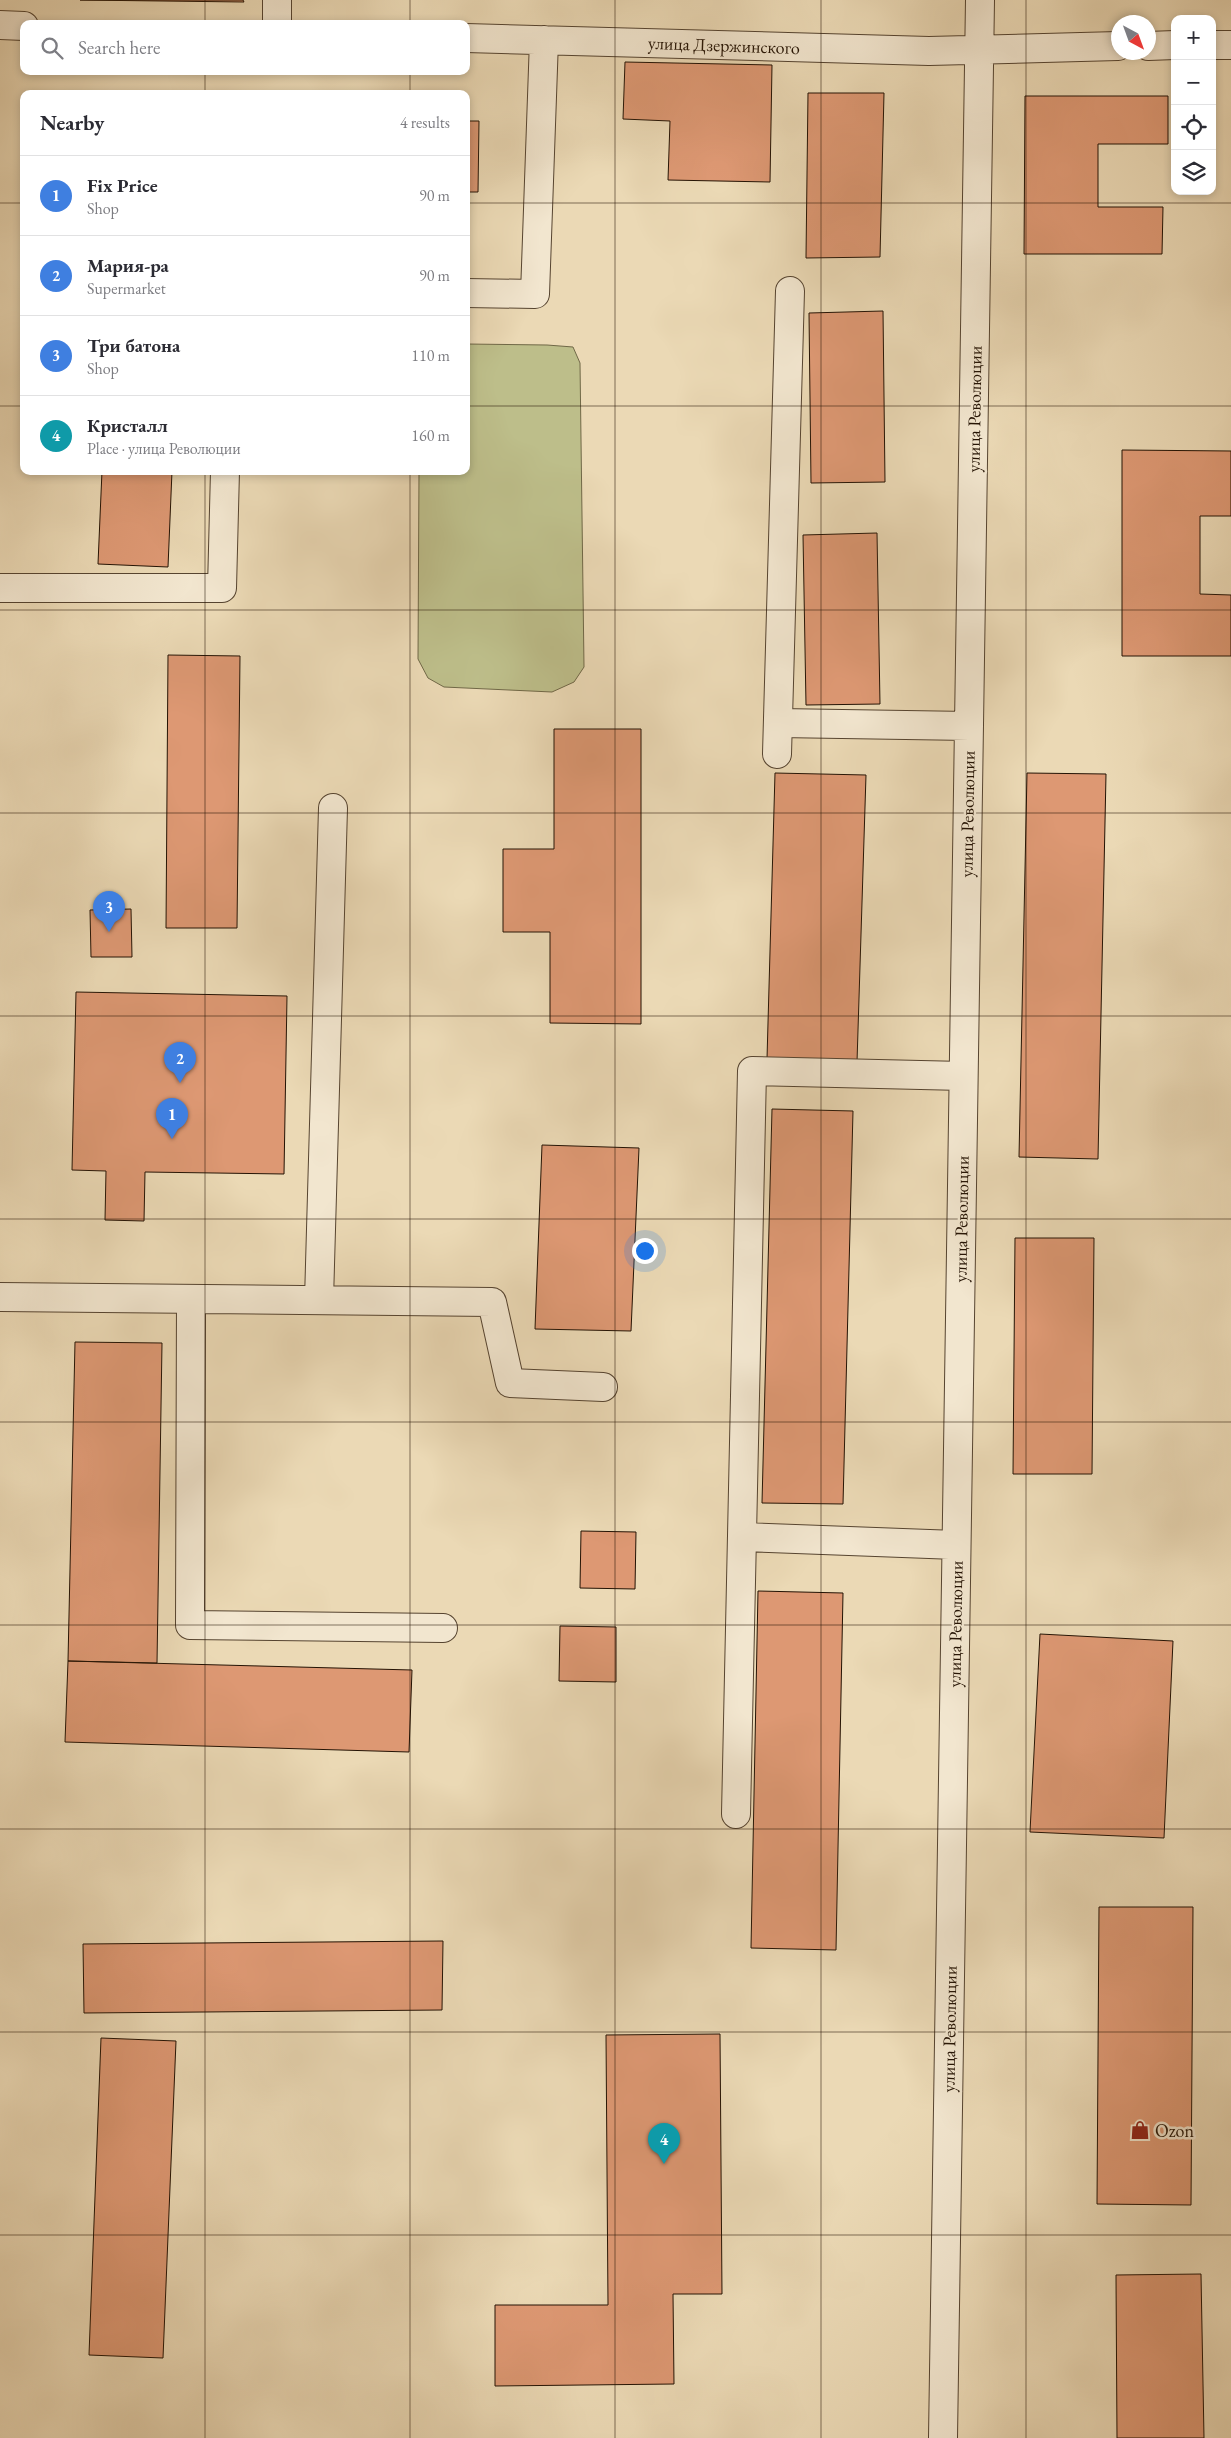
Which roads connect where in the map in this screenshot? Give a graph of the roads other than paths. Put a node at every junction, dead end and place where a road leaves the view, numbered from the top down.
1 (277, 0) edge
2 (980, 0) edge
3 (277, 20) edge
4 (0, 25) edge
5 (20, 26) edge
6 (470, 38) edge
7 (544, 40) junction
8 (1231, 44) edge
9 (1171, 45) edge
10 (1216, 45) edge
11 (1111, 46) edge
12 (1156, 46) edge
13 (981, 49) junction
14 (790, 291) dead end
15 (470, 293) edge
16 (225, 475) edge
17 (0, 588) edge
18 (778, 723) junction
19 (969, 726) junction
20 (777, 754) dead end
21 (333, 808) dead end
22 (964, 1076) junction
23 (0, 1297) edge
24 (191, 1298) junction
25 (319, 1300) junction
26 (603, 1387) dead end
27 (742, 1537) junction
28 (956, 1544) junction
29 (443, 1628) dead end
30 (736, 1814) dead end
31 (943, 2438) edge

1 - 3 street
2 - 13 street, улица Революции
4 - 5 street
6 - 7 street, улица Дзержинского
7 - 13 street, улица Дзержинского
7 - 15 street
8 - 10 street
9 - 12 street
11 - 13 street, улица Дзержинского
13 - 19 street, улица Революции
14 - 18 street
16 - 17 street
18 - 19 street
18 - 20 street
19 - 22 street, улица Революции
21 - 25 street
22 - 27 street
22 - 28 street, улица Революции
23 - 24 street
24 - 25 street
24 - 29 street
25 - 26 street
27 - 28 street
27 - 30 street
28 - 31 street, улица Революции

